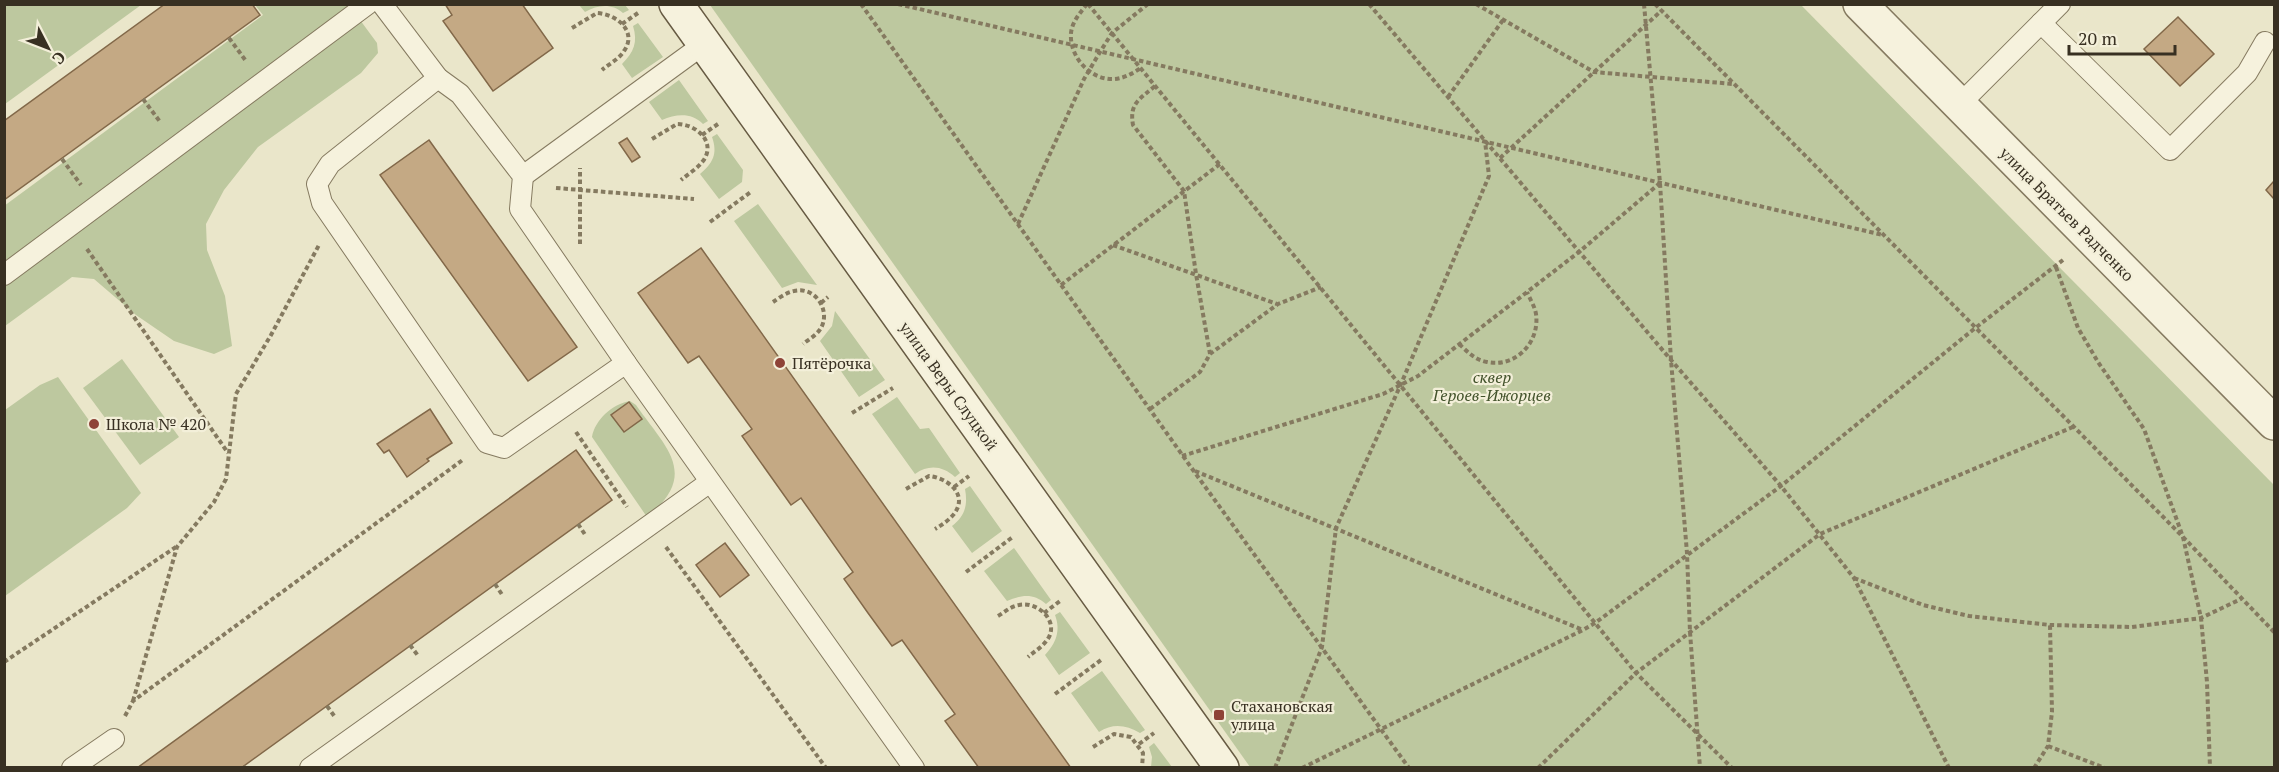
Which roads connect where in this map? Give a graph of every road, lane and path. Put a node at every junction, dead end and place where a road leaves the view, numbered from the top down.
1 (368, 4) edge
2 (382, 4) edge
3 (676, 4) edge
4 (861, 4) edge
5 (898, 4) edge
6 (1087, 4) edge
7 (1148, 4) edge
8 (1370, 4) edge
9 (1476, 4) edge
10 (1644, 4) edge
11 (1655, 4) edge
12 (1860, 4) edge
13 (2060, 4) edge
14 (1661, 11) junction
15 (638, 13) dead end
16 (1503, 20) junction
17 (2041, 23) junction
18 (622, 24) junction
19 (1646, 25) junction
20 (572, 28) dead end
21 (1112, 33) junction
22 (2265, 42) dead end
23 (704, 44) junction
24 (1072, 45) junction
25 (1100, 52) junction
26 (1135, 61) junction
27 (1141, 68) junction
28 (602, 70) dead end
29 (1089, 71) junction
30 (1594, 72) junction
31 (1651, 77) junction
32 (438, 78) junction
33 (1734, 84) junction
34 (1155, 86) junction
35 (1448, 97) junction
36 (1959, 105) junction
37 (718, 124) dead end
38 (579, 134) junction
39 (702, 135) junction
40 (652, 139) dead end
41 (1485, 141) junction
42 (1511, 147) junction
43 (1500, 158) junction
44 (1220, 164) junction
45 (523, 180) junction
46 (681, 180) dead end
47 (1660, 183) junction
48 (581, 190) junction
49 (753, 191) dead end
50 (1184, 191) junction
51 (694, 199) dead end
52 (333, 218) junction
53 (710, 222) dead end
54 (1018, 224) junction
55 (71, 226) junction
56 (1883, 235) junction
57 (1113, 245) junction
58 (1579, 252) junction
59 (2067, 256) dead end
60 (2056, 267) junction
61 (1196, 274) junction
62 (4, 275) edge
63 (1061, 285) junction
64 (1321, 287) junction
65 (1527, 292) junction
66 (579, 294) junction
67 (828, 297) dead end
68 (773, 302) dead end
69 (821, 303) junction
70 (1278, 304) junction
71 (1974, 329) junction
72 (803, 344) dead end
73 (1459, 344) junction
74 (1210, 354) junction
75 (1671, 360) junction
76 (626, 363) junction
77 (1401, 384) junction
78 (893, 388) dead end
79 (560, 409) junction
80 (1150, 409) junction
81 (852, 413) dead end
82 (2274, 423) edge
83 (2073, 427) junction
84 (487, 443) junction
85 (228, 453) junction
86 (1182, 456) junction
87 (1193, 470) junction
88 (970, 475) dead end
89 (710, 482) junction
90 (1781, 486) junction
91 (954, 487) junction
92 (906, 489) dead end
93 (646, 528) junction
94 (1336, 528) junction
95 (935, 529) dead end
96 (1820, 534) junction
97 (1014, 536) dead end
98 (2183, 537) junction
99 (177, 547) junction
100 (1687, 553) junction
101 (966, 572) dead end
102 (1854, 578) junction
103 (2241, 599) junction
104 (1060, 601) dead end
105 (1044, 613) junction
106 (998, 616) dead end
107 (2201, 618) junction
108 (1595, 623) junction
109 (2050, 625) junction
110 (1583, 630) junction
111 (1690, 632) junction
112 (2274, 633) edge
113 (1322, 647) junction
114 (1028, 657) dead end
115 (1102, 660) dead end
116 (4, 662) edge
117 (1636, 673) junction
118 (1054, 694) dead end
119 (133, 701) junction
120 (1381, 727) junction
121 (1155, 733) dead end
122 (1698, 733) junction
123 (114, 739) joint
124 (1139, 744) junction
125 (2048, 746) junction
126 (1093, 747) dead end
127 (72, 768) edge
128 (310, 768) edge
129 (826, 768) edge
130 (914, 768) edge
131 (1142, 768) edge
132 (1222, 768) edge
133 (1275, 768) edge
134 (1302, 768) edge
135 (1409, 768) edge
136 (1538, 768) edge
137 (1700, 768) edge
138 (1732, 768) edge
139 (1949, 768) edge
140 (2034, 768) edge
141 (2105, 768) edge
142 (2210, 768) edge

1 - 55 lane
2 - 32 lane
3 - 23 street, улица Веры Слуцкой
4 - 54 path
5 - 24 path
6 - 21 path
6 - 24 path
7 - 21 path
8 - 35 path
9 - 16 path
10 - 19 path
11 - 14 path
12 - 36 street, улица Братьев Радченко
13 - 17 lane
14 - 19 path
14 - 33 path
15 - 18 path
16 - 30 path
16 - 35 path
17 - 22 lane
17 - 36 lane
18 - 20 path
18 - 28 path
19 - 30 path
19 - 31 path
21 - 25 path
21 - 26 path
23 - 38 lane
23 - 132 street, улица Веры Слуцкой
24 - 25 path
24 - 29 path
25 - 26 path
25 - 29 path
26 - 27 path
26 - 41 path
27 - 29 path
27 - 34 path
29 - 54 path
30 - 31 path
30 - 42 path
31 - 33 path
31 - 47 path
32 - 45 lane
32 - 52 lane
33 - 56 path
34 - 44 path
34 - 50 path
35 - 41 path
36 - 82 street, улица Братьев Радченко
37 - 39 path
38 - 45 lane
38 - 48 path
39 - 40 path
39 - 46 path
41 - 42 path
41 - 43 path
41 - 77 path
42 - 43 path
42 - 47 path
43 - 58 path
44 - 50 path
44 - 64 path
45 - 48 path
45 - 66 lane
47 - 56 path
47 - 58 path
47 - 75 path
48 - 51 path
48 - 66 path
49 - 53 path
50 - 57 path
50 - 61 path
52 - 84 lane
52 - 85 path
54 - 63 path
55 - 62 lane
55 - 85 path
56 - 71 path
57 - 61 path
57 - 63 path
58 - 65 path
58 - 75 path
59 - 60 path
60 - 71 path
60 - 98 path
61 - 70 path
61 - 74 path
63 - 80 path
64 - 70 path
64 - 77 path
65 - 73 path
65 - 73 path
66 - 76 lane
67 - 69 path
68 - 69 path
69 - 72 path
70 - 74 path
71 - 83 path
71 - 90 path
73 - 77 path
74 - 80 path
75 - 90 path
75 - 100 path
76 - 79 lane
76 - 89 lane
77 - 86 path
77 - 94 path
77 - 108 path
78 - 81 path
79 - 84 lane
79 - 93 path
80 - 86 path
83 - 96 path
83 - 98 path
84 - 119 path
85 - 99 path
86 - 87 path
87 - 94 path
87 - 113 path
88 - 91 path
89 - 93 lane
89 - 130 lane
90 - 96 path
90 - 100 path
91 - 92 path
91 - 95 path
93 - 128 lane
93 - 129 path
94 - 110 path
94 - 113 path
96 - 102 path
96 - 111 path
97 - 101 path
98 - 103 path
98 - 107 path
99 - 116 path
99 - 119 path
100 - 108 path
100 - 111 path
102 - 109 path
102 - 139 path
103 - 107 path
103 - 112 path
104 - 105 path
105 - 106 path
105 - 114 path
107 - 109 path
107 - 142 path
108 - 110 path
108 - 117 path
109 - 125 path
110 - 120 path
111 - 117 path
111 - 122 path
113 - 120 path
113 - 133 path
115 - 118 path
117 - 122 path
117 - 136 path
119 - 123 path
120 - 134 path
120 - 135 path
121 - 124 path
122 - 137 path
122 - 138 path
123 - 127 lane
124 - 126 path
124 - 131 path
125 - 140 path
125 - 141 path

